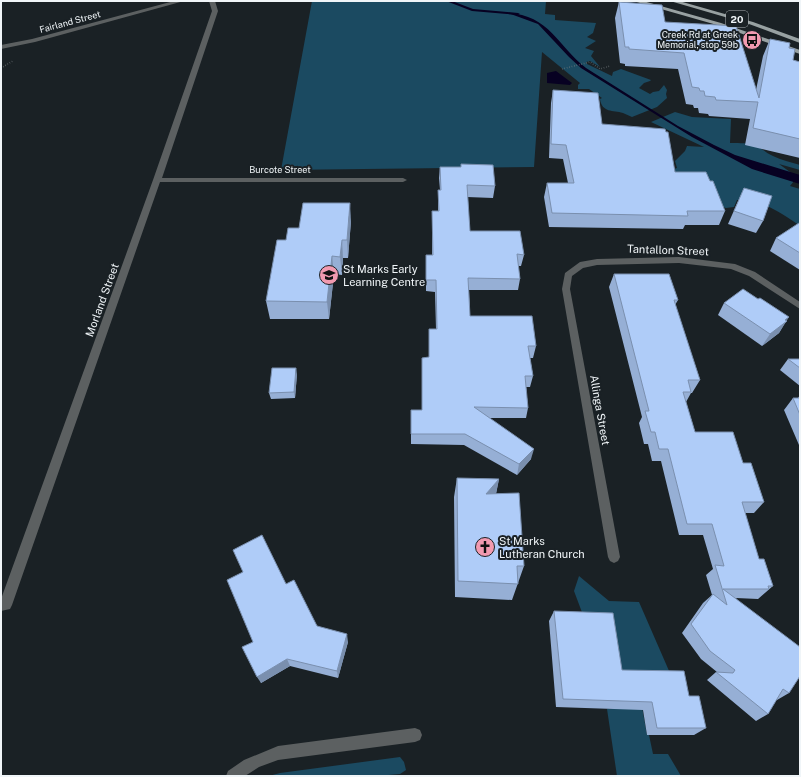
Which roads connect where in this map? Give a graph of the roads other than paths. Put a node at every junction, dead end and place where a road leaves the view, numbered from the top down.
1 (181, 1) edge
2 (212, 1) edge
3 (636, 1) edge
4 (674, 1) edge
5 (164, 3) edge
6 (800, 40) edge
7 (33, 41) junction
8 (1, 47) edge
9 (800, 52) edge
10 (1, 54) edge
11 (157, 180) junction
12 (403, 180) dead end
13 (573, 269) joint
14 (800, 306) edge
15 (614, 557) dead end
16 (3, 605) edge
17 (415, 735) dead end
18 (233, 776) edge

1 - 5 street, Fairland Street
2 - 11 street, Morland Street
3 - 9 main road, 20
4 - 6 main road, 20
5 - 7 street, Fairland Street
7 - 8 street, Fairland Street
7 - 10 street, Fairland Street
11 - 12 street, Burcote Street
11 - 16 street, Morland Street
13 - 14 street, Tantallon Street
13 - 15 street, Allinga Street
17 - 18 street

